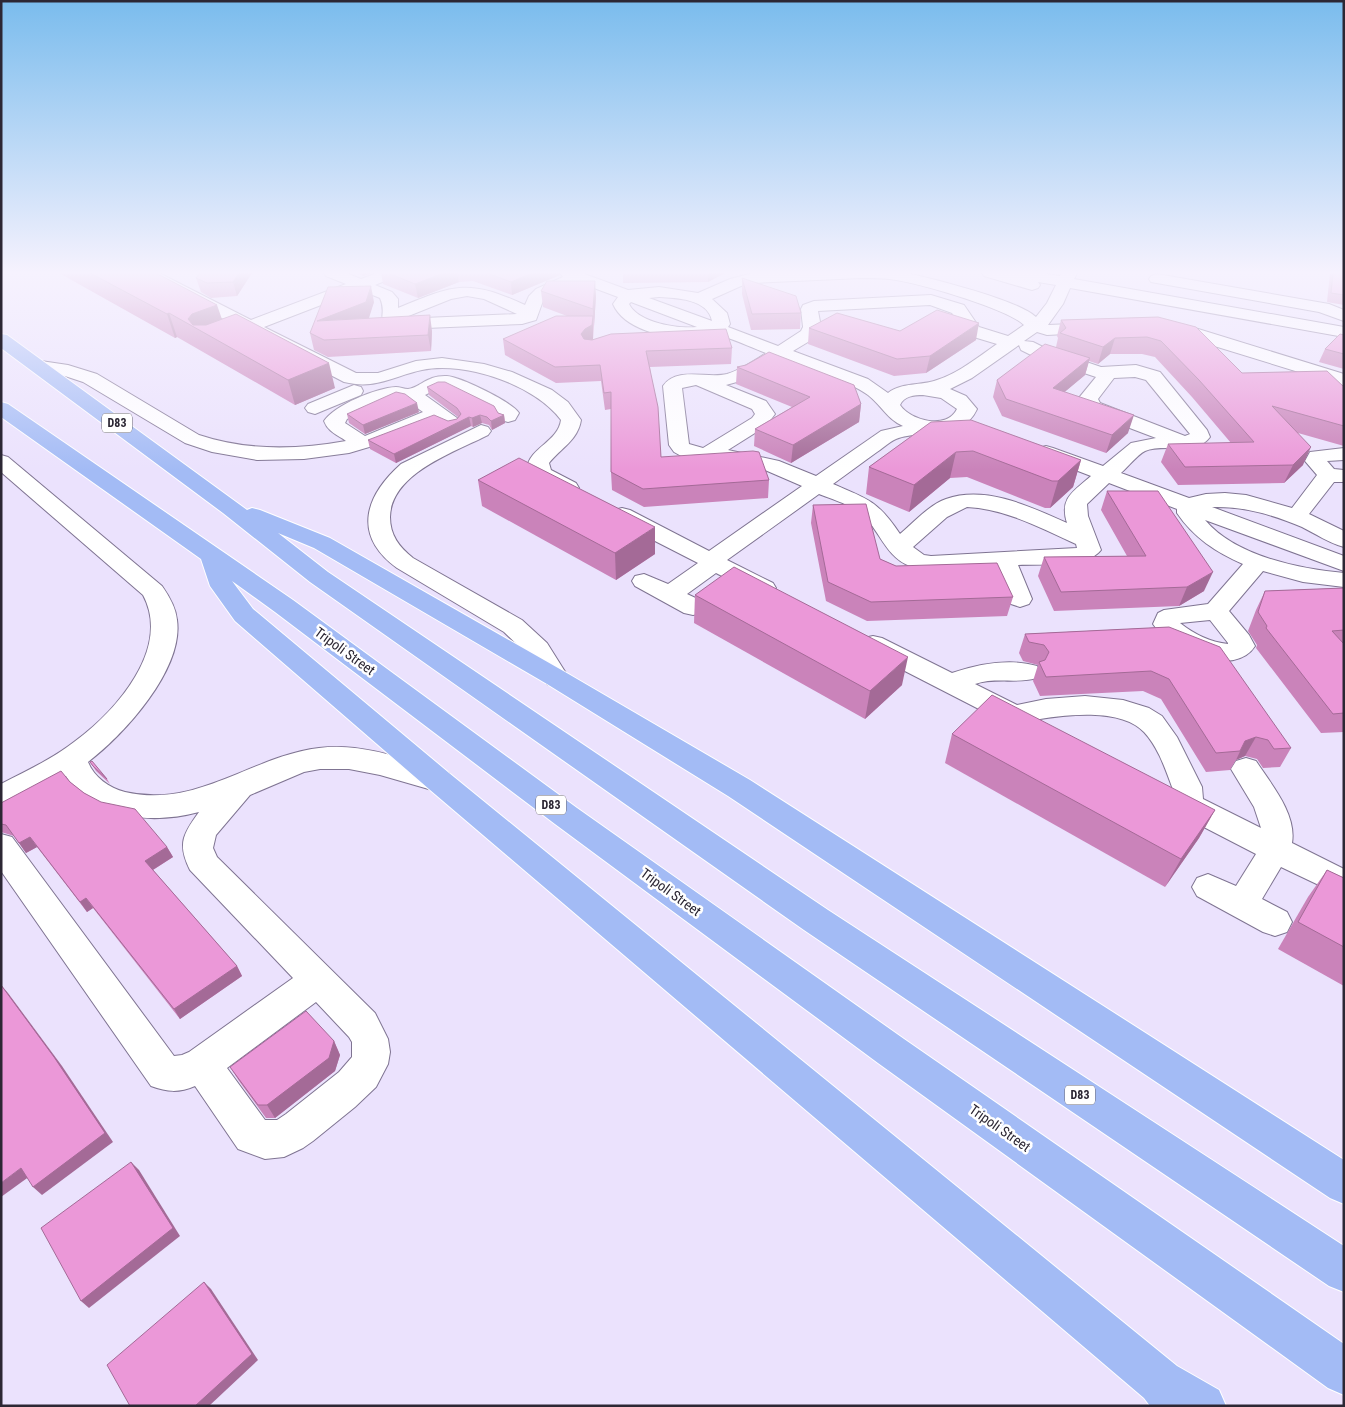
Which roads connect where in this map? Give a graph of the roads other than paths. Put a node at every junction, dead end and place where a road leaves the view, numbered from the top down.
1 (1, 339) edge
2 (266, 339) edge
3 (455, 339) edge
4 (743, 339) edge
5 (800, 339) edge
6 (1000, 339) edge
7 (1026, 339) edge
8 (1211, 339) edge
9 (454, 342) dead end
10 (1019, 344) junction
11 (779, 352) junction
12 (1273, 358) junction
13 (42, 367) junction
14 (1108, 373) junction
15 (1287, 379) edge
16 (1338, 379) edge
17 (367, 380) junction
18 (698, 381) junction
19 (861, 383) junction
20 (916, 390) junction
21 (1344, 394) edge
22 (410, 395) junction
23 (1, 408) edge
24 (315, 408) dead end
25 (891, 408) junction
26 (478, 416) junction
27 (972, 416) junction
28 (937, 426) junction
29 (389, 434) junction
30 (888, 435) junction
31 (1183, 441) junction
32 (1024, 444) edge
33 (353, 445) junction
34 (1344, 454) edge
35 (430, 456) junction
36 (706, 456) junction
37 (1, 461) edge
38 (1105, 474) junction
39 (1336, 475) edge
40 (818, 485) junction
41 (1188, 505) junction
42 (231, 508) junction
43 (1296, 517) junction
44 (1086, 540) junction
45 (1344, 540) edge
46 (899, 547) junction
47 (212, 556) junction
48 (1003, 559) junction
49 (709, 560) junction
50 (1258, 562) junction
51 (1344, 564) edge
52 (1344, 580) edge
53 (784, 598) edge
54 (1020, 598) dead end
55 (693, 606) dead end
56 (1216, 611) dead end
57 (854, 634) edge
58 (1028, 672) dead end
59 (556, 678) junction
60 (950, 683) junction
61 (1014, 715) junction
62 (1040, 729) edge
63 (72, 759) junction
64 (1246, 769) dead end
65 (439, 781) junction
66 (239, 787) junction
67 (1161, 792) edge
68 (1, 798) edge
69 (1187, 805) junction
70 (1, 846) edge
71 (1268, 846) junction
72 (1344, 884) edge
73 (1275, 922) dead end
74 (319, 980) junction
75 (202, 1064) junction
76 (1231, 1111) junction
77 (1344, 1163) edge
78 (1344, 1184) edge
79 (1344, 1271) edge
80 (1344, 1372) edge
81 (1170, 1394) edge
82 (1204, 1406) edge

1 - 13 highway, D83
2 - 17 street
3 - 9 street
4 - 11 street
5 - 11 street
6 - 10 street
7 - 10 street
8 - 12 street
10 - 14 street
10 - 20 street
10 - 27 street
11 - 18 street
11 - 19 street
12 - 15 street
12 - 16 street
13 - 33 street
13 - 42 highway, D83
14 - 31 street
14 - 31 street
16 - 21 street
17 - 24 street
17 - 49 street
18 - 36 street
18 - 36 street
19 - 20 street
19 - 25 street
20 - 25 street
20 - 27 street
22 - 26 street
22 - 26 street
22 - 33 street
23 - 47 highway, Tripoli Street / D83
25 - 28 street
25 - 30 street
26 - 29 street
26 - 35 street
27 - 28 street
28 - 30 street
29 - 33 street
29 - 35 street
30 - 40 street
31 - 38 street
32 - 38 street
34 - 39 street
35 - 59 street
36 - 40 street
37 - 63 street
38 - 41 street
38 - 44 street
39 - 43 street
40 - 46 street
40 - 49 street
41 - 43 street
41 - 50 street
41 - 51 street
42 - 59 highway
42 - 79 highway, D83
43 - 45 street
44 - 46 street
44 - 48 street
46 - 48 street
47 - 65 highway
47 - 80 highway, Tripoli Street / D83
48 - 54 street
49 - 53 street
49 - 55 street
50 - 52 street
50 - 56 street
57 - 60 street
58 - 60 street
59 - 76 highway
60 - 61 street
61 - 62 street
61 - 69 street
63 - 66 street
63 - 68 street
64 - 71 street
65 - 66 street
65 - 81 highway
66 - 74 street
67 - 69 street
69 - 71 street
70 - 75 street
71 - 72 street
71 - 73 street
74 - 75 street
74 - 75 street
76 - 77 highway
76 - 78 highway
81 - 82 highway

